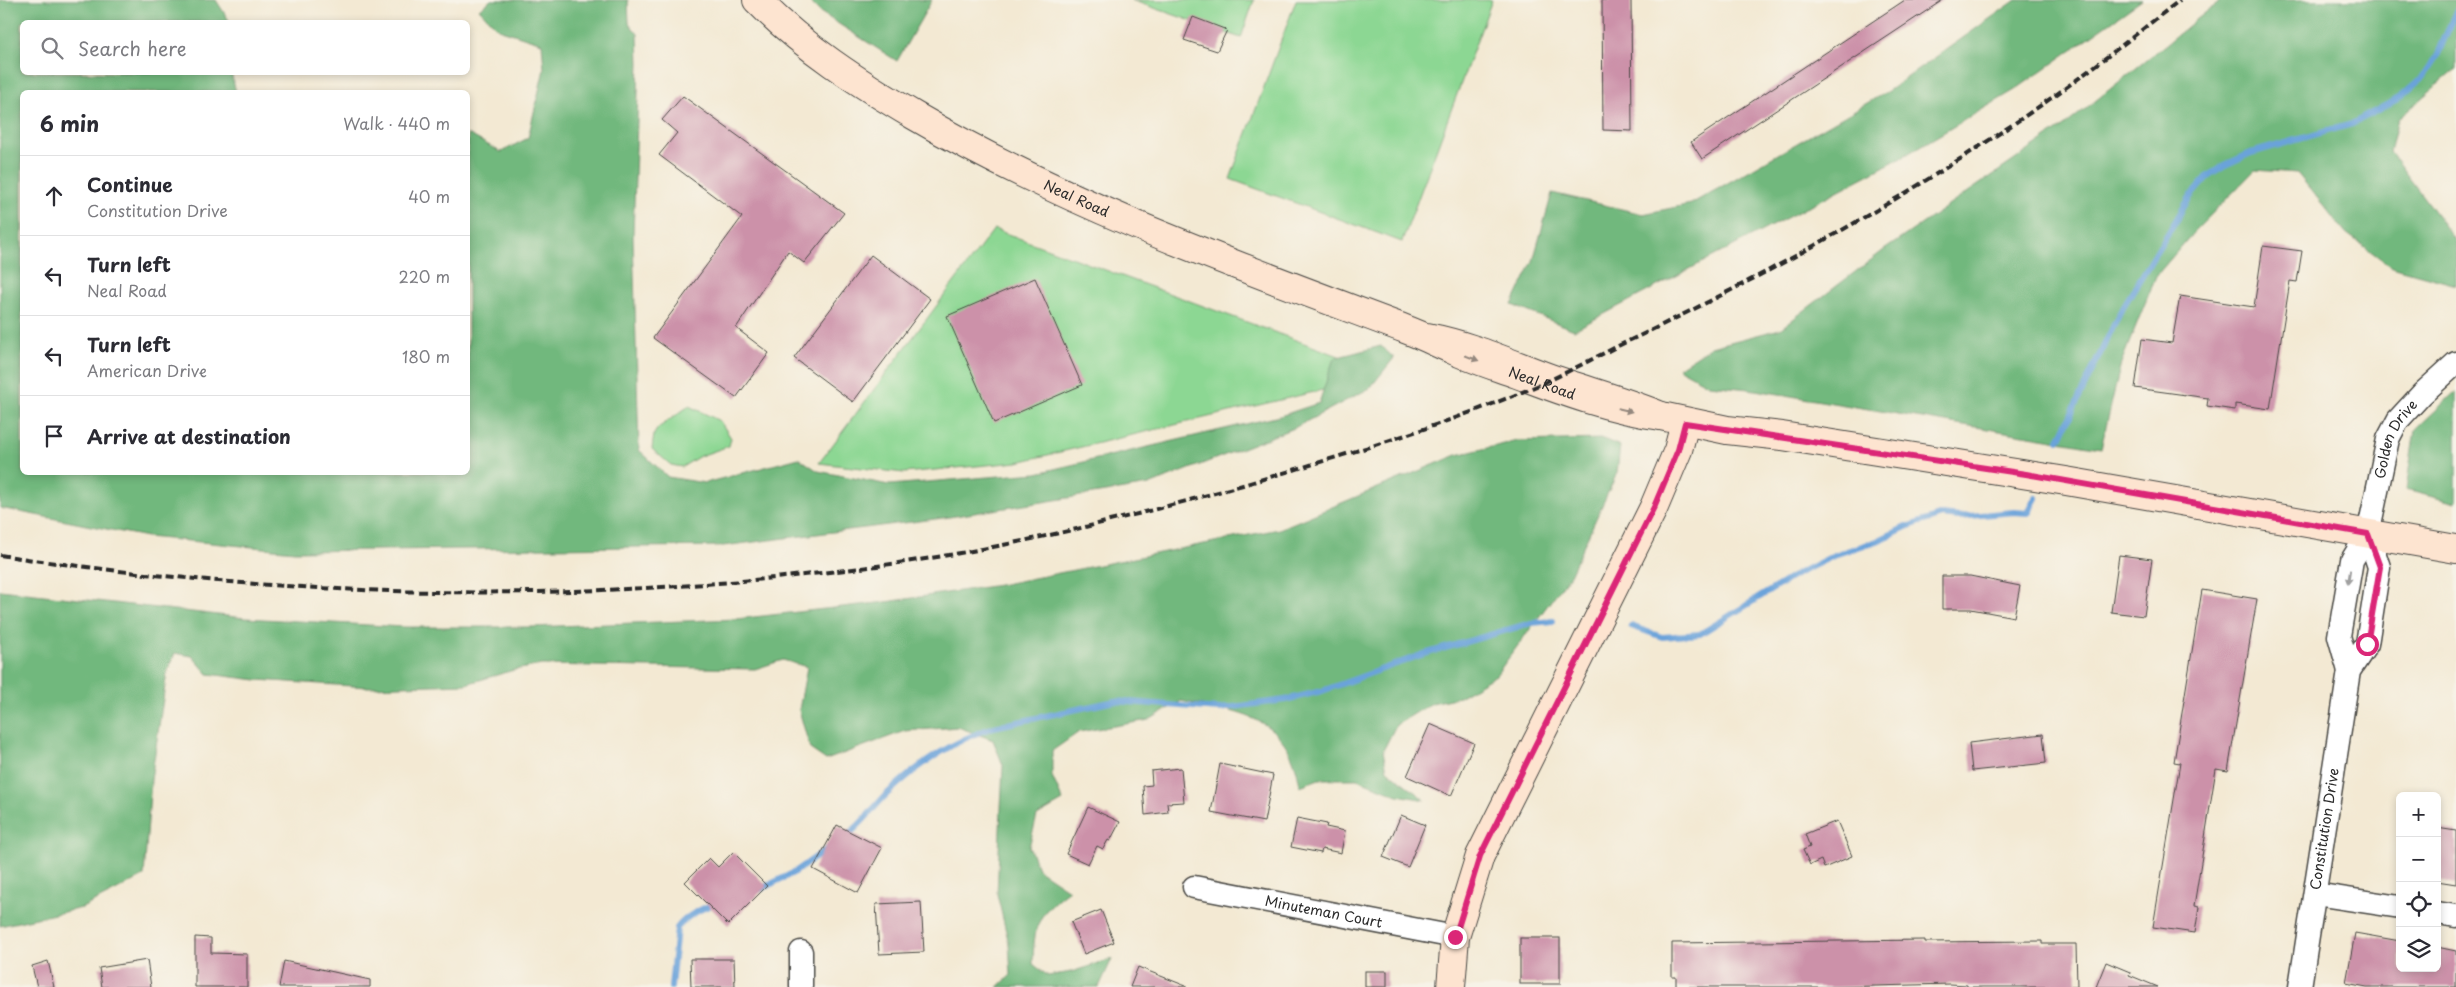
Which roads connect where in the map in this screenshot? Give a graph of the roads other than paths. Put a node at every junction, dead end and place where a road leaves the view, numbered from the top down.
1 (757, 0) edge
2 (2456, 363) edge
3 (1673, 420) junction
4 (2368, 534) junction
5 (2456, 549) edge
6 (1194, 887) dead end
7 (2316, 894) junction
8 (2396, 906) edge
9 (2441, 914) edge
10 (2456, 916) edge
11 (1455, 937) junction
12 (801, 952) dead end
13 (801, 987) edge
14 (1451, 987) edge
15 (2300, 987) edge

1 - 3 street, Neal Road
2 - 4 street, Golden Drive
3 - 4 street, Neal Road
3 - 11 street
4 - 5 street, Neal Road
4 - 7 street, Constitution Drive
6 - 11 street, Minuteman Court
7 - 8 street
7 - 15 street, Constitution Drive
9 - 10 street
11 - 14 street
12 - 13 street

